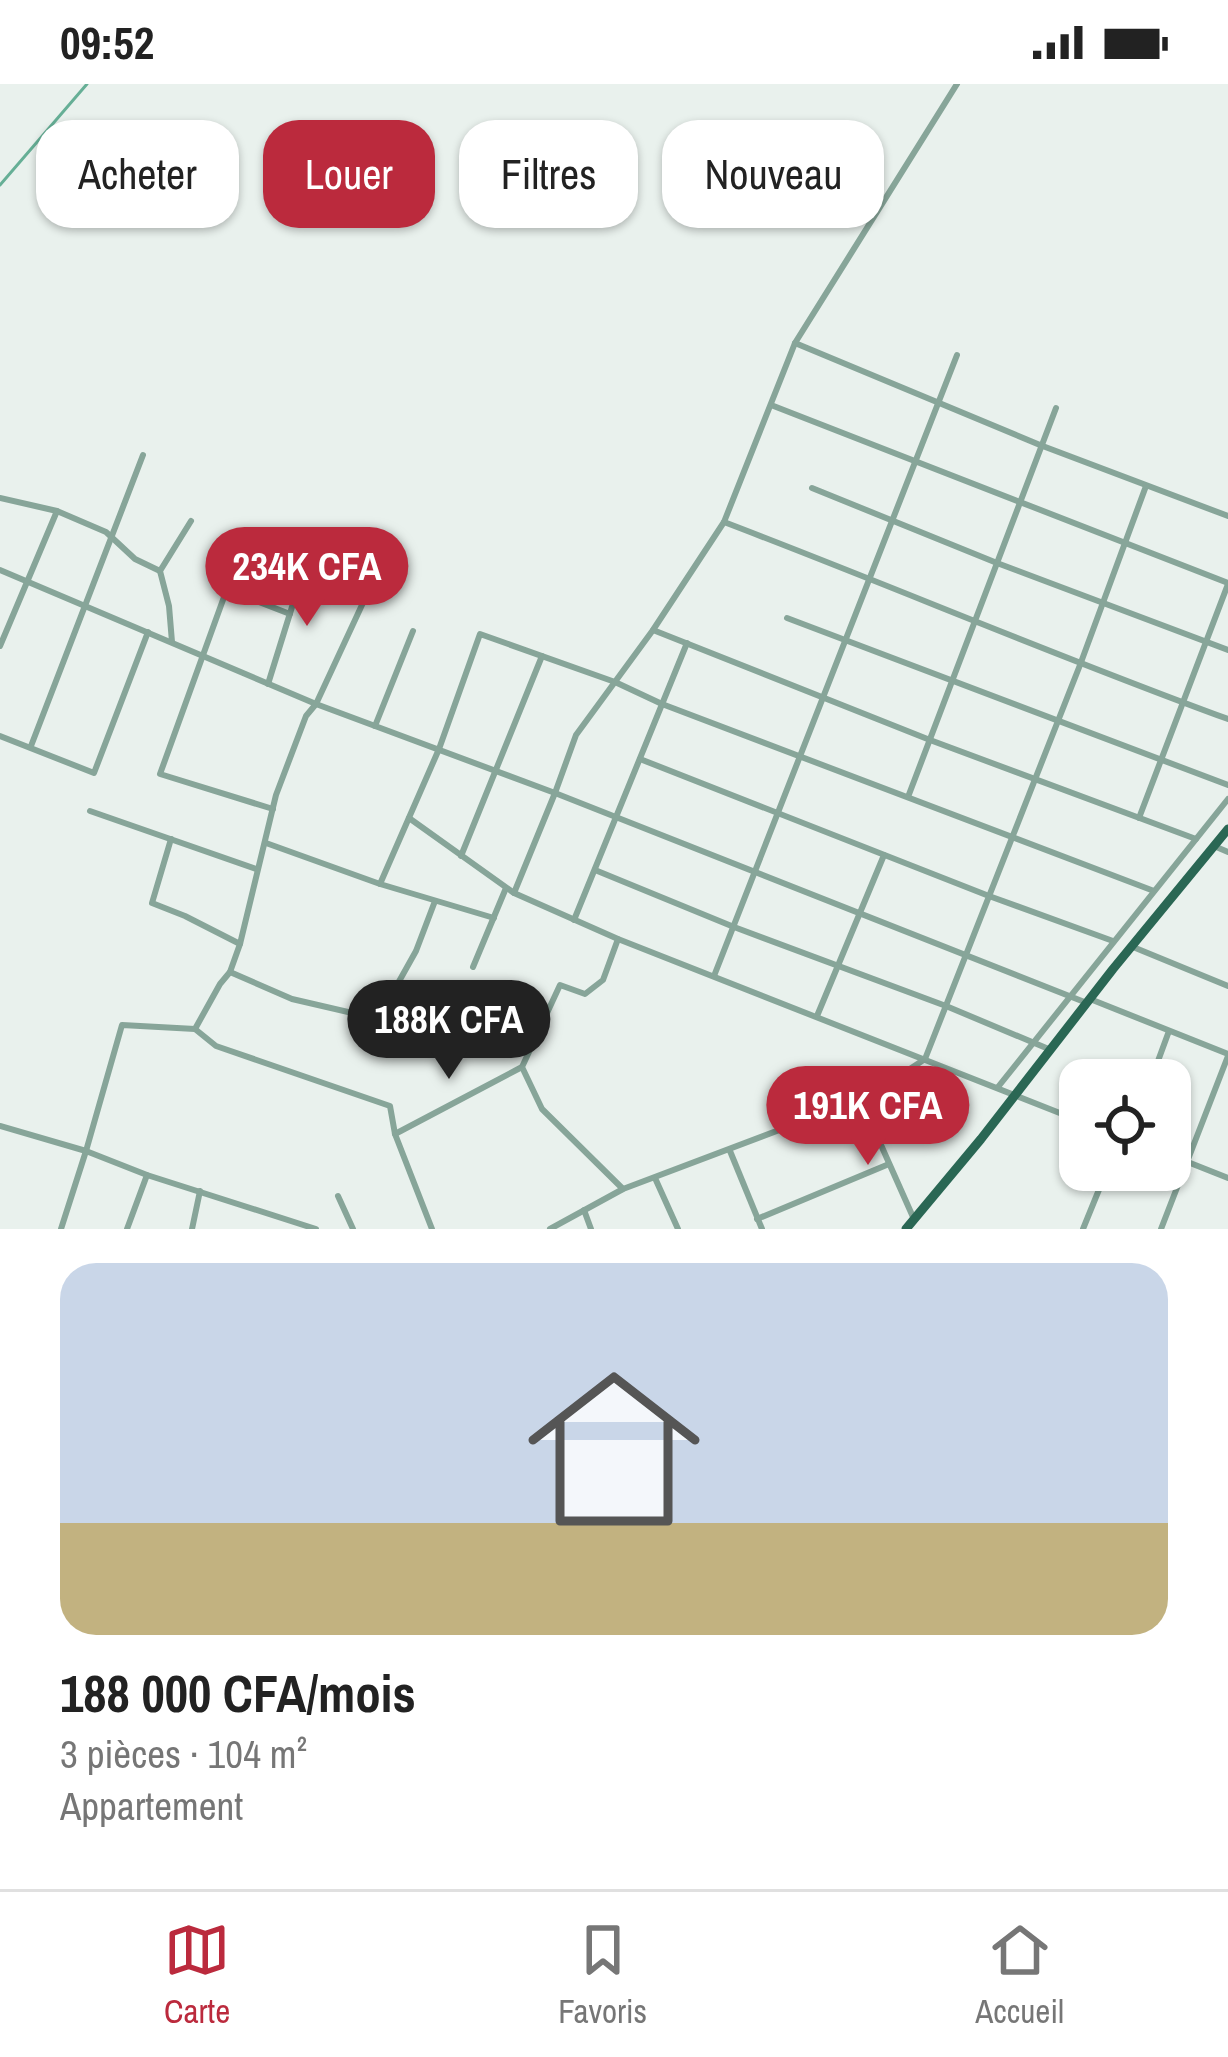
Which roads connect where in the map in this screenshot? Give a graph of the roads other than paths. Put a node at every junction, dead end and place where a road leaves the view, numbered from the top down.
1 (958, 84) edge
2 (795, 343) junction
3 (957, 355) dead end
4 (938, 403) junction
5 (771, 404) junction
6 (1056, 408) dead end
7 (1040, 446) junction
8 (143, 455) dead end
9 (915, 463) junction
10 (1146, 487) junction
11 (812, 488) dead end
12 (0, 498) edge
13 (1020, 503) junction
14 (57, 511) junction
15 (1228, 516) edge
16 (892, 520) junction
17 (191, 521) dead end
18 (724, 522) junction
19 (111, 539) junction
20 (1124, 543) junction
21 (241, 550) dead end
22 (306, 562) dead end
23 (998, 562) junction
24 (0, 570) edge
25 (160, 571) junction
26 (870, 578) junction
27 (28, 582) junction
28 (1228, 584) edge
29 (226, 589) junction
30 (368, 592) dead end
31 (1102, 602) junction
32 (86, 606) junction
33 (290, 614) junction
34 (787, 618) dead end
35 (974, 623) junction
36 (653, 630) junction
37 (413, 631) dead end
38 (148, 632) junction
39 (846, 640) junction
40 (1206, 641) junction
41 (172, 642) junction
42 (687, 643) junction
43 (0, 646) edge
44 (1228, 650) edge
45 (202, 656) junction
46 (542, 656) junction
47 (1080, 664) junction
48 (951, 681) junction
49 (615, 682) junction
50 (268, 684) junction
51 (824, 698) junction
52 (1182, 702) junction
53 (316, 704) junction
54 (662, 704) junction
55 (1228, 719) edge
56 (1057, 721) junction
57 (375, 726) junction
58 (0, 736) edge
59 (929, 740) junction
60 (31, 746) junction
61 (439, 749) junction
62 (801, 755) junction
63 (640, 759) junction
64 (1160, 759) junction
65 (495, 770) junction
66 (1034, 779) junction
67 (1228, 785) edge
68 (555, 793) junction
69 (908, 796) junction
70 (1228, 799) edge
71 (273, 809) junction
72 (91, 811) dead end
73 (778, 813) junction
74 (409, 818) junction
75 (616, 818) junction
76 (1139, 818) junction
77 (1228, 830) edge
78 (1012, 836) junction
79 (171, 839) junction
80 (1196, 839) junction
81 (266, 843) junction
82 (1214, 846) junction
83 (1228, 851) edge
84 (884, 855) junction
85 (461, 856) junction
86 (256, 869) junction
87 (595, 869) junction
88 (755, 872) junction
89 (380, 884) junction
90 (510, 891) junction
91 (1154, 891) junction
92 (989, 896) junction
93 (435, 902) junction
94 (1139, 909) junction
95 (859, 912) junction
96 (494, 918) junction
97 (574, 920) junction
98 (734, 927) junction
99 (1147, 928) junction
100 (618, 939) junction
101 (1113, 941) junction
102 (240, 944) junction
103 (1132, 947) junction
104 (966, 954) junction
105 (837, 965) junction
106 (473, 967) dead end
107 (230, 973) junction
108 (714, 976) junction
109 (1228, 986) edge
110 (1069, 997) junction
111 (1089, 1001) junction
112 (946, 1006) junction
113 (817, 1016) junction
114 (195, 1029) junction
115 (1169, 1030) junction
116 (1033, 1041) junction
117 (1051, 1050) junction
118 (1228, 1055) edge
119 (925, 1059) junction
120 (1158, 1059) edge
121 (522, 1067) junction
122 (997, 1088) junction
123 (1015, 1097) junction
124 (861, 1100) junction
125 (1059, 1113) edge
126 (0, 1126) edge
127 (395, 1134) junction
128 (86, 1151) junction
129 (730, 1151) junction
130 (1191, 1152) edge
131 (890, 1164) junction
132 (1191, 1164) edge
133 (147, 1175) junction
134 (655, 1178) junction
135 (1228, 1178) edge
136 (200, 1190) junction
137 (623, 1190) junction
138 (1098, 1191) edge
139 (1176, 1191) edge
140 (338, 1196) dead end
141 (584, 1210) junction
142 (757, 1219) junction
143 (914, 1219) junction
144 (62, 1229) edge
145 (127, 1229) edge
146 (192, 1229) edge
147 (316, 1229) edge
148 (353, 1229) edge
149 (432, 1229) edge
150 (550, 1229) edge
151 (591, 1229) edge
152 (678, 1229) edge
153 (762, 1229) edge
154 (906, 1229) edge
155 (1083, 1229) edge
156 (1161, 1229) edge

1 - 2 street
2 - 4 street
2 - 5 street
3 - 4 street
4 - 7 street
4 - 9 street
5 - 9 street
5 - 18 street
6 - 7 street
7 - 10 street
7 - 13 street
8 - 19 street
9 - 13 street
9 - 16 street
10 - 15 street
10 - 20 street
11 - 16 street
12 - 14 street
13 - 20 street
13 - 23 street
14 - 19 street
14 - 27 street
16 - 23 street
16 - 26 street
17 - 25 street
18 - 26 street
18 - 36 street
19 - 25 street
19 - 32 street
20 - 28 street
20 - 31 street
21 - 29 street
22 - 33 street
23 - 31 street
23 - 35 street
24 - 27 street
25 - 41 street
26 - 35 street
26 - 39 street
27 - 32 street
27 - 43 street
28 - 40 street
29 - 33 street
29 - 45 street
30 - 53 street
31 - 40 street
31 - 47 street
32 - 38 street
32 - 60 street
33 - 50 street
34 - 39 street
35 - 47 street
35 - 48 street
36 - 42 street
36 - 49 street
37 - 57 street
38 - 41 street
38 - 60 street
39 - 48 street
39 - 51 street
40 - 44 street
40 - 52 street
41 - 45 street
42 - 51 street
42 - 54 street
45 - 50 street
45 - 71 street
46 - 49 street
46 - 61 street
46 - 65 street
47 - 52 street
47 - 56 street
48 - 56 street
48 - 59 street
49 - 54 street
49 - 68 street
50 - 53 street
51 - 59 street
51 - 62 street
52 - 55 street
52 - 64 street
53 - 57 street
53 - 71 street
54 - 62 street
54 - 63 street
56 - 64 street
56 - 66 street
57 - 61 street
58 - 60 street
59 - 66 street
59 - 69 street
61 - 65 street
61 - 74 street
62 - 69 street
62 - 73 street
63 - 73 street
63 - 75 street
64 - 67 street
64 - 76 street
65 - 68 street
65 - 85 street
66 - 76 street
66 - 78 street
68 - 75 street
68 - 90 street
69 - 78 street
70 - 80 street
71 - 81 street
72 - 79 street
73 - 84 street
73 - 88 street
74 - 85 street
74 - 89 street
75 - 87 street
75 - 88 street
76 - 80 street
77 - 82 main road
78 - 91 street
78 - 92 street
79 - 86 street
79 - 102 street
80 - 91 street
81 - 86 street
81 - 89 street
82 - 83 street
82 - 99 main road
84 - 92 street
84 - 95 street
85 - 90 street
86 - 102 street
87 - 97 street
87 - 98 street
88 - 95 street
88 - 98 street
89 - 93 street
90 - 96 street
90 - 97 street
91 - 94 street
92 - 101 street
92 - 104 street
93 - 96 street
93 - 107 street
94 - 99 street
94 - 101 street
95 - 104 street
95 - 105 street
96 - 106 street
97 - 100 street
98 - 105 street
98 - 108 street
99 - 103 main road
100 - 108 street
100 - 121 street
101 - 110 street
102 - 107 street
103 - 109 street
103 - 111 main road
104 - 110 street
104 - 112 street
105 - 112 street
105 - 113 street
107 - 114 street
108 - 113 street
110 - 111 street
110 - 116 street
111 - 115 street
111 - 117 main road
112 - 116 street
112 - 119 street
113 - 119 street
114 - 127 street
114 - 128 street
115 - 118 street
115 - 120 street
116 - 117 street
116 - 122 street
117 - 123 main road
118 - 130 street
119 - 122 street
119 - 124 street
121 - 127 street
121 - 137 street
122 - 123 street
123 - 125 street
123 - 143 main road
124 - 129 street
124 - 131 street
126 - 128 street
127 - 149 street
128 - 133 street
128 - 144 street
129 - 134 street
129 - 142 street
131 - 142 street
131 - 143 street
132 - 135 street
133 - 136 street
133 - 145 street
134 - 137 street
134 - 152 street
136 - 146 street
136 - 147 street
137 - 141 street
138 - 155 street
139 - 156 street
140 - 148 street
141 - 150 street
141 - 151 street
142 - 153 street
143 - 154 main road

